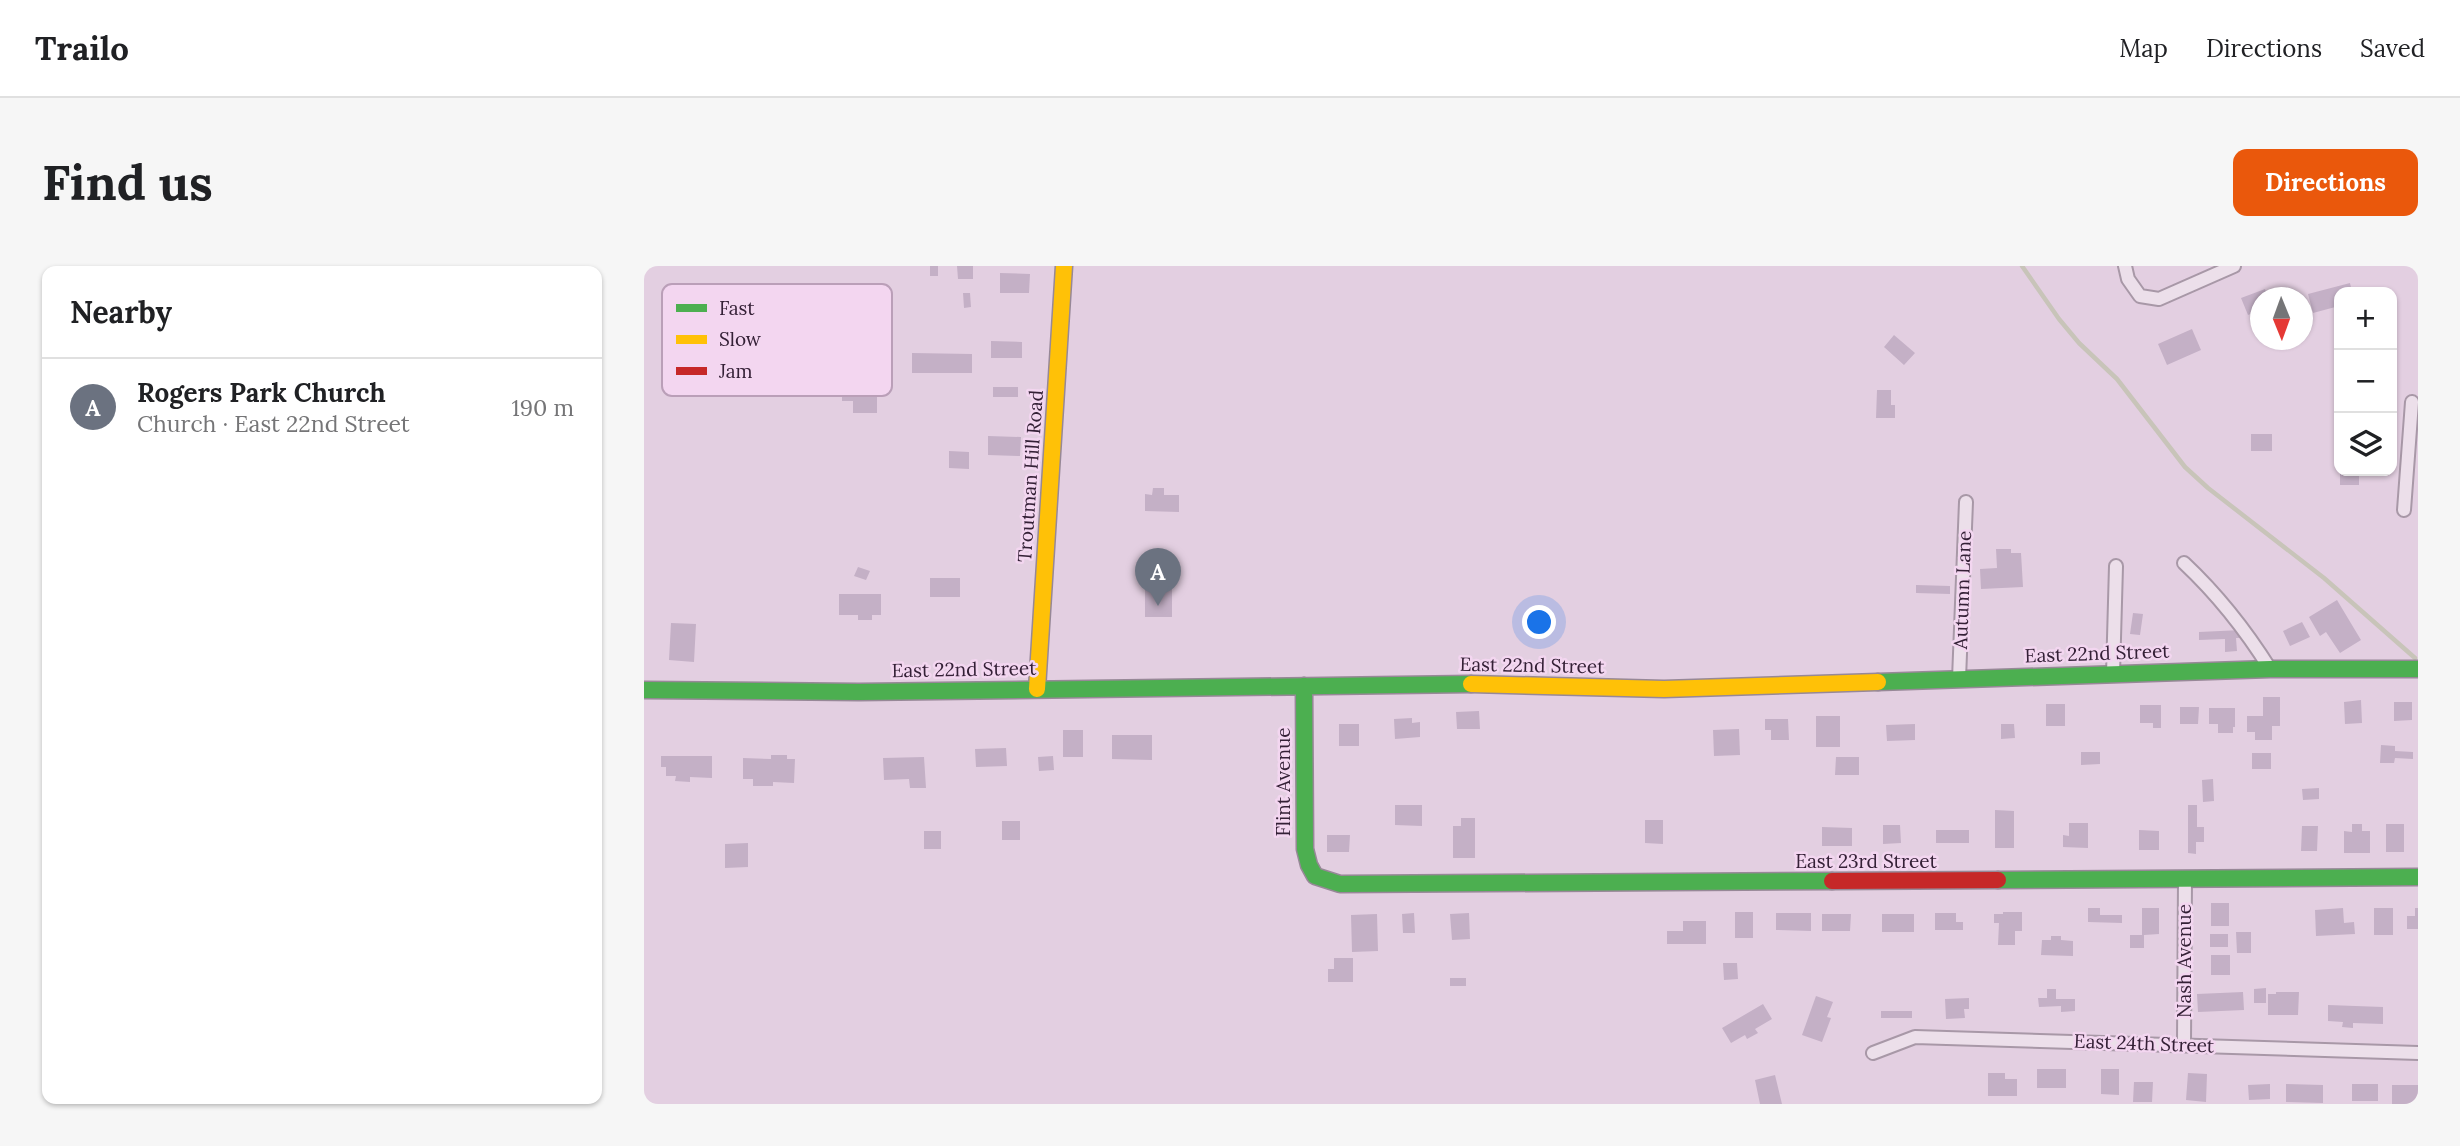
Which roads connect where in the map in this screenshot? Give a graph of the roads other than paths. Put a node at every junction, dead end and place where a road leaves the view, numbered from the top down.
1 (1064, 266) edge
2 (2125, 266) edge
3 (2234, 266) edge
4 (2412, 402) dead end
5 (2412, 456) edge
6 (1966, 502) dead end
7 (2404, 510) dead end
8 (2184, 563) dead end
9 (2116, 566) dead end
10 (2270, 669) junction
11 (2418, 669) edge
12 (2113, 674) junction
13 (1958, 678) junction
14 (1304, 686) junction
15 (1037, 689) junction
16 (644, 690) edge
17 (1315, 876) joint
18 (2418, 877) edge
19 (2185, 879) junction
20 (2184, 1043) junction
21 (1873, 1053) dead end
22 (2418, 1053) edge

1 - 15 street, Troutman Hill Road
2 - 3 street
4 - 5 street
5 - 7 street
6 - 13 street, Autumn Lane
8 - 10 street
9 - 12 street
10 - 11 street, East 22nd Street
10 - 12 street, East 22nd Street
12 - 13 street, East 22nd Street
13 - 14 street, East 22nd Street
14 - 15 street, East 22nd Street
14 - 17 street, Flint Avenue
15 - 16 street, East 22nd Street
17 - 19 street, East 23rd Street
18 - 19 street, East 23rd Street
19 - 20 street, Nash Avenue
20 - 21 street, East 24th Street
20 - 22 street, East 24th Street

